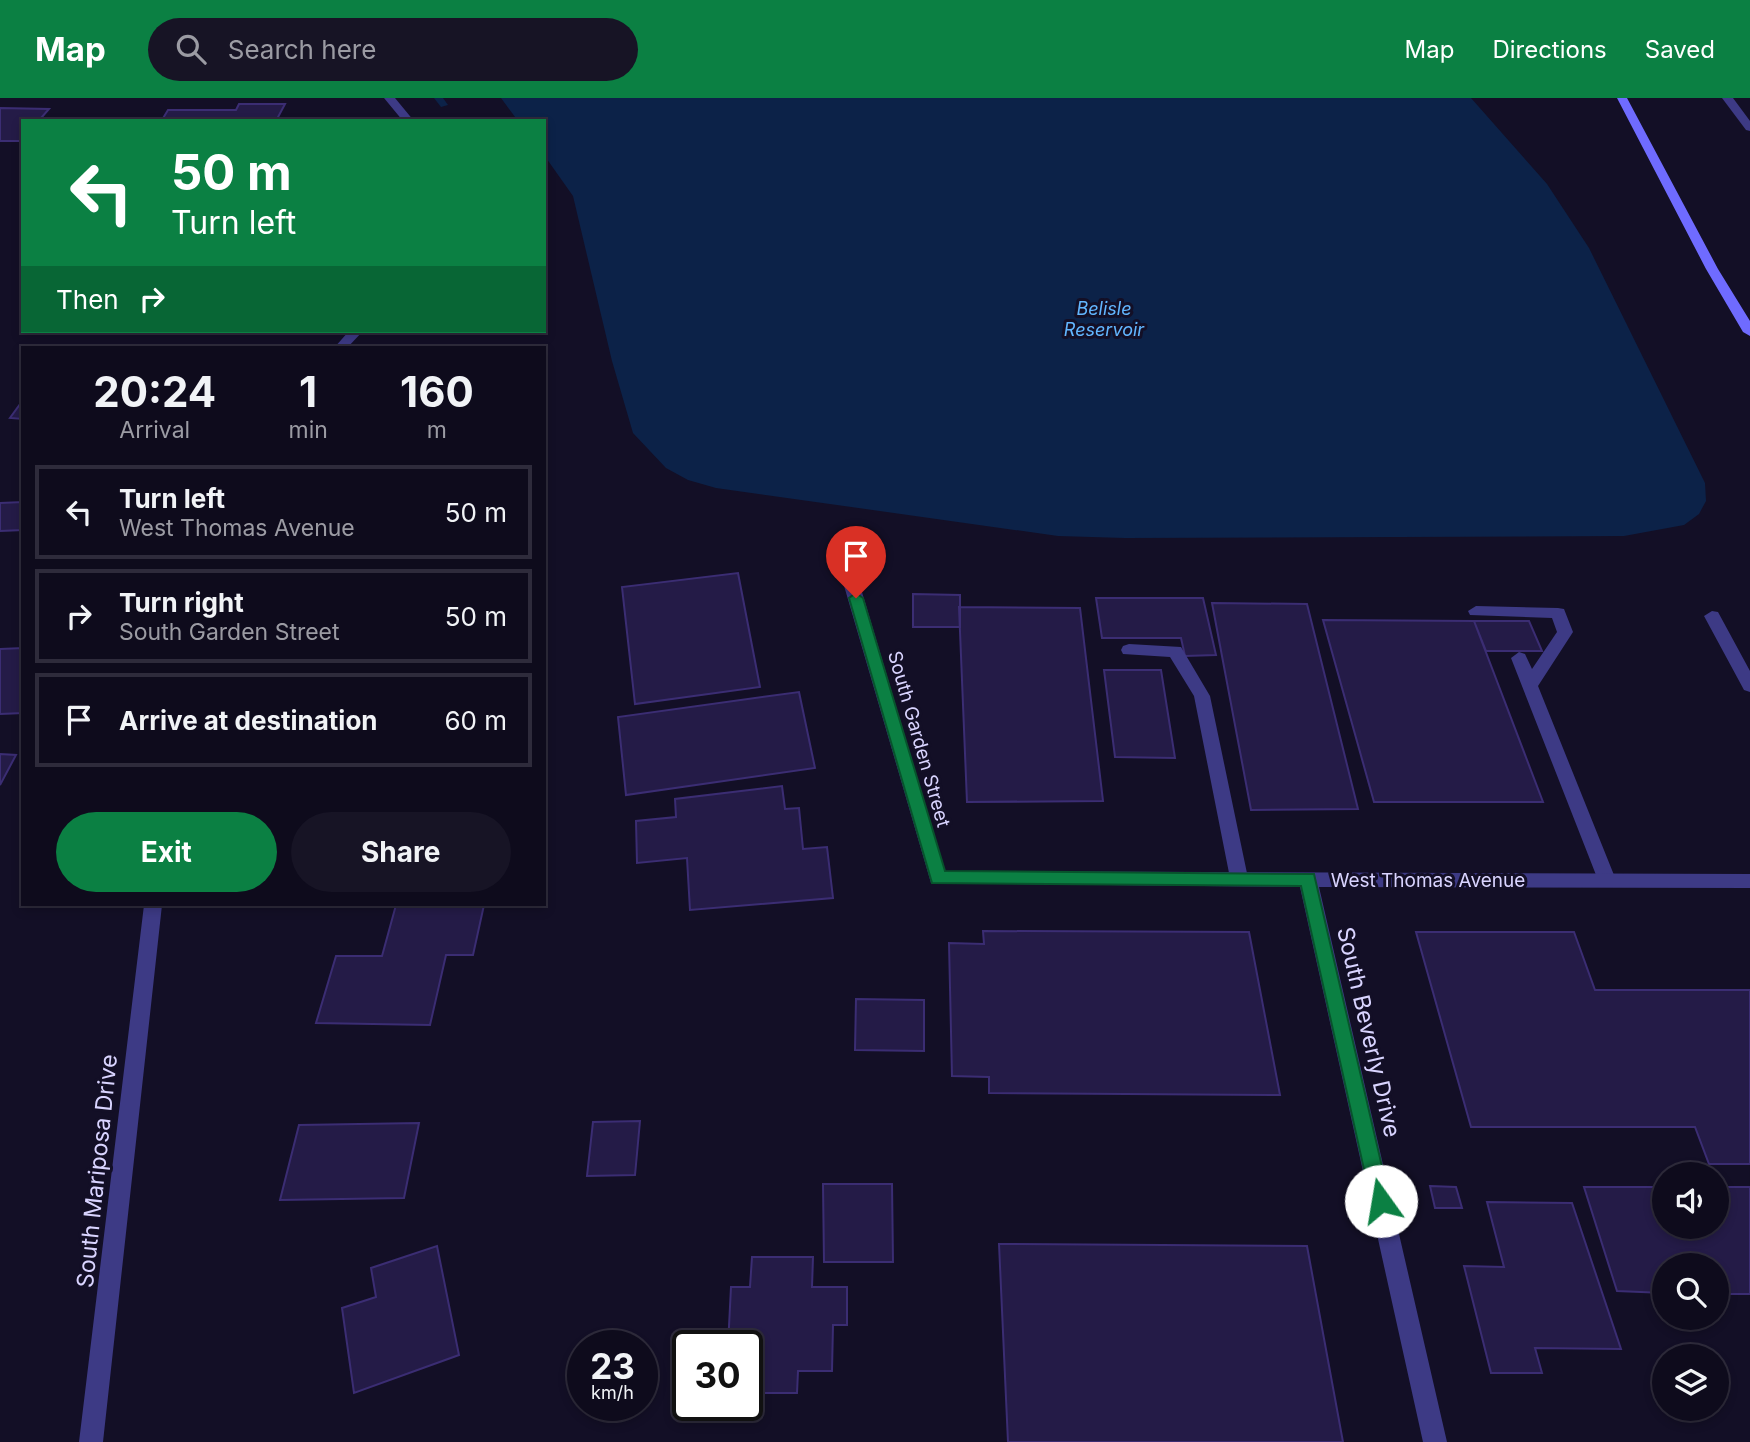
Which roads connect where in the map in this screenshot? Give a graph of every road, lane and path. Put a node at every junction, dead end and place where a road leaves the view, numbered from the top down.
1 (389, 98) edge
2 (1622, 98) edge
3 (1727, 98) edge
4 (407, 119) edge
5 (1750, 128) edge
6 (1750, 332) edge
7 (354, 333) edge
8 (342, 346) edge
9 (848, 572) dead end
10 (1476, 611) dead end
11 (1712, 616) dead end
12 (1129, 650) dead end
13 (1519, 658) dead end
14 (1530, 685) junction
15 (1750, 686) edge
16 (938, 878) joint
17 (1239, 878) junction
18 (1308, 879) junction
19 (1607, 880) junction
20 (1750, 881) edge
21 (153, 906) edge
22 (91, 1442) edge
23 (1435, 1442) edge

1 - 4 street
2 - 6 street
3 - 5 street
7 - 8 street
9 - 16 street, South Garden Street
10 - 14 street
11 - 15 street
12 - 17 street
13 - 14 street
14 - 19 street
16 - 17 street, West Thomas Avenue
17 - 18 street, West Thomas Avenue
18 - 19 street, West Thomas Avenue
18 - 23 street, South Beverly Drive
19 - 20 street, West Thomas Avenue
21 - 22 street, South Mariposa Drive

